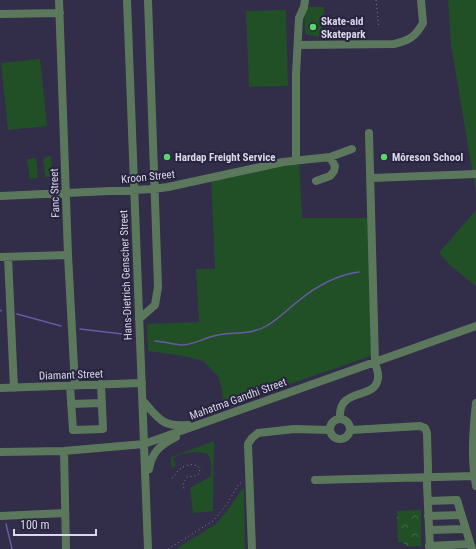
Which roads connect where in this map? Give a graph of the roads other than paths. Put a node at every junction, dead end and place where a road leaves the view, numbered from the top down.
1 (59, 0) edge
2 (126, 0) edge
3 (148, 0) edge
4 (305, 0) edge
5 (421, 0) edge
6 (60, 13) junction
7 (0, 14) edge
8 (298, 45) junction
9 (369, 133) dead end
10 (352, 149) dead end
11 (330, 157) junction
12 (296, 160) junction
13 (476, 174) edge
14 (371, 178) junction
15 (316, 181) dead end
16 (154, 189) junction
17 (134, 190) junction
18 (66, 193) junction
19 (0, 196) edge
20 (68, 255) junction
21 (4, 257) edge
22 (139, 319) junction
23 (476, 326) edge
24 (375, 362) junction
25 (142, 382) junction
26 (101, 384) junction
27 (72, 386) junction
28 (0, 388) edge
29 (14, 388) junction
30 (143, 401) junction
31 (476, 403) edge
32 (71, 404) junction
33 (102, 404) junction
34 (340, 418) junction
35 (203, 423) junction
36 (330, 430) junction
37 (351, 430) junction
38 (144, 444) junction
39 (64, 451) junction
40 (0, 452) edge
41 (475, 476) edge
42 (427, 478) junction
43 (146, 480) junction
44 (315, 480) dead end
45 (476, 486) edge
46 (428, 501) junction
47 (64, 513) junction
48 (461, 515) junction
49 (0, 516) edge
50 (428, 516) junction
51 (465, 529) junction
52 (429, 530) junction
53 (471, 546) edge
54 (430, 547) edge
55 (66, 549) edge
56 (148, 549) edge
57 (252, 549) edge

1 - 6 street, Fanc Street
2 - 17 street, Hans-Dietrich Genscher Street
3 - 16 street
4 - 8 street
5 - 8 street
6 - 7 street
6 - 18 street, Fanc Street
8 - 12 street
9 - 14 street
10 - 11 street, Kroon Street
11 - 12 street, Kroon Street
11 - 15 street
12 - 16 street, Kroon Street
13 - 14 street
14 - 24 street
16 - 17 street, Kroon Street
16 - 22 street
17 - 18 street, Kroon Street
17 - 22 street, Hans-Dietrich Genscher Street
18 - 19 street, Kroon Street
18 - 20 street, Fanc Street
20 - 21 street
20 - 27 street, Fanc Street
21 - 29 street
22 - 25 street, Hans-Dietrich Genscher Street
23 - 24 street, Mahatma Gandhi Street
24 - 34 street
24 - 35 street, Mahatma Gandhi Street
25 - 26 street, Diamant Street
25 - 30 street, Hans-Dietrich Genscher Street
26 - 27 street, Diamant Street
26 - 33 street
27 - 29 street, Diamant Street
27 - 32 street, Fanc Street
28 - 29 street, Diamant Street
30 - 35 street
30 - 38 street, Hans-Dietrich Genscher Street
31 - 41 street
32 - 33 street
32 - 33 street, Fanc Street
34 - 36 street
34 - 37 street
35 - 38 street, Mahatma Gandhi Street
35 - 43 street
36 - 37 street
36 - 57 street
37 - 42 street
38 - 39 street, Mahatma Gandhi Street
38 - 43 street, Hans-Dietrich Genscher Street
39 - 40 street, Mahatma Gandhi Street
39 - 47 street
41 - 42 street
41 - 45 street
42 - 44 street
42 - 46 street
43 - 56 street, Hans-Dietrich Genscher Street
46 - 48 street
46 - 50 street
47 - 49 street
47 - 55 street
48 - 50 street
48 - 51 street
50 - 52 street
51 - 52 street
51 - 53 street
52 - 54 street
53 - 54 street

